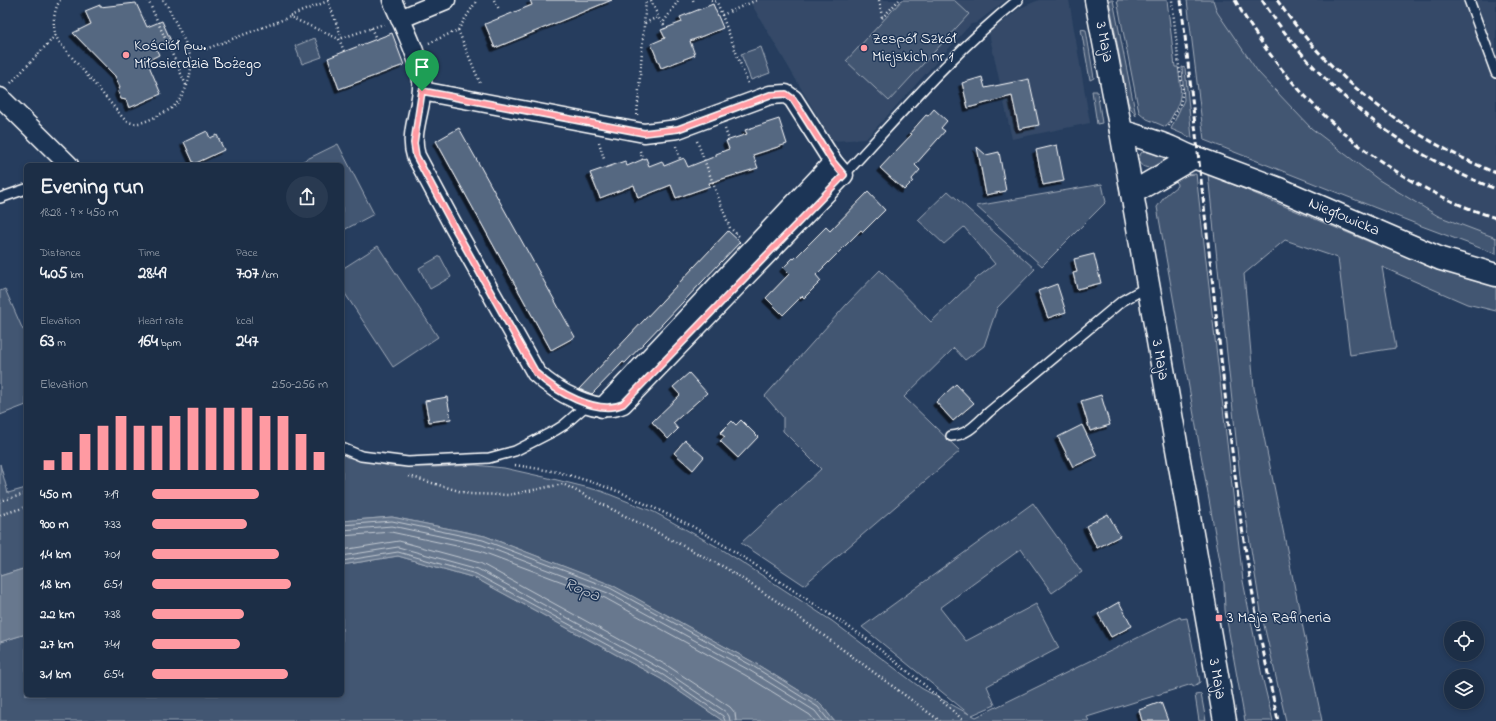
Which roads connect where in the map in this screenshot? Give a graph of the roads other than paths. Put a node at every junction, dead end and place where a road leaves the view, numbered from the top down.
1 (392, 0) edge
2 (446, 0) edge
3 (1018, 0) edge
4 (1096, 0) edge
5 (1469, 0) edge
6 (394, 20) junction
7 (1496, 72) edge
8 (5, 91) edge
9 (422, 91) junction
10 (1121, 132) junction
11 (1192, 158) junction
12 (64, 163) edge
13 (838, 169) junction
14 (24, 190) edge
15 (1132, 193) junction
16 (0, 198) edge
17 (1496, 275) edge
18 (1147, 287) junction
19 (595, 406) junction
20 (951, 436) dead end
21 (344, 449) edge
22 (1225, 721) edge

1 - 6 street
2 - 6 street
3 - 13 lane
4 - 10 main road, 3 Maja
5 - 7 lane
6 - 9 street
8 - 12 street
9 - 13 street
9 - 19 street
10 - 11 main road, Niegłowicka
10 - 15 main road, 3 Maja
11 - 15 main road
11 - 17 main road, Niegłowicka
13 - 19 street
13 - 19 street
14 - 16 lane
15 - 18 main road, 3 Maja
18 - 20 lane
18 - 22 main road, 3 Maja
19 - 21 lane

